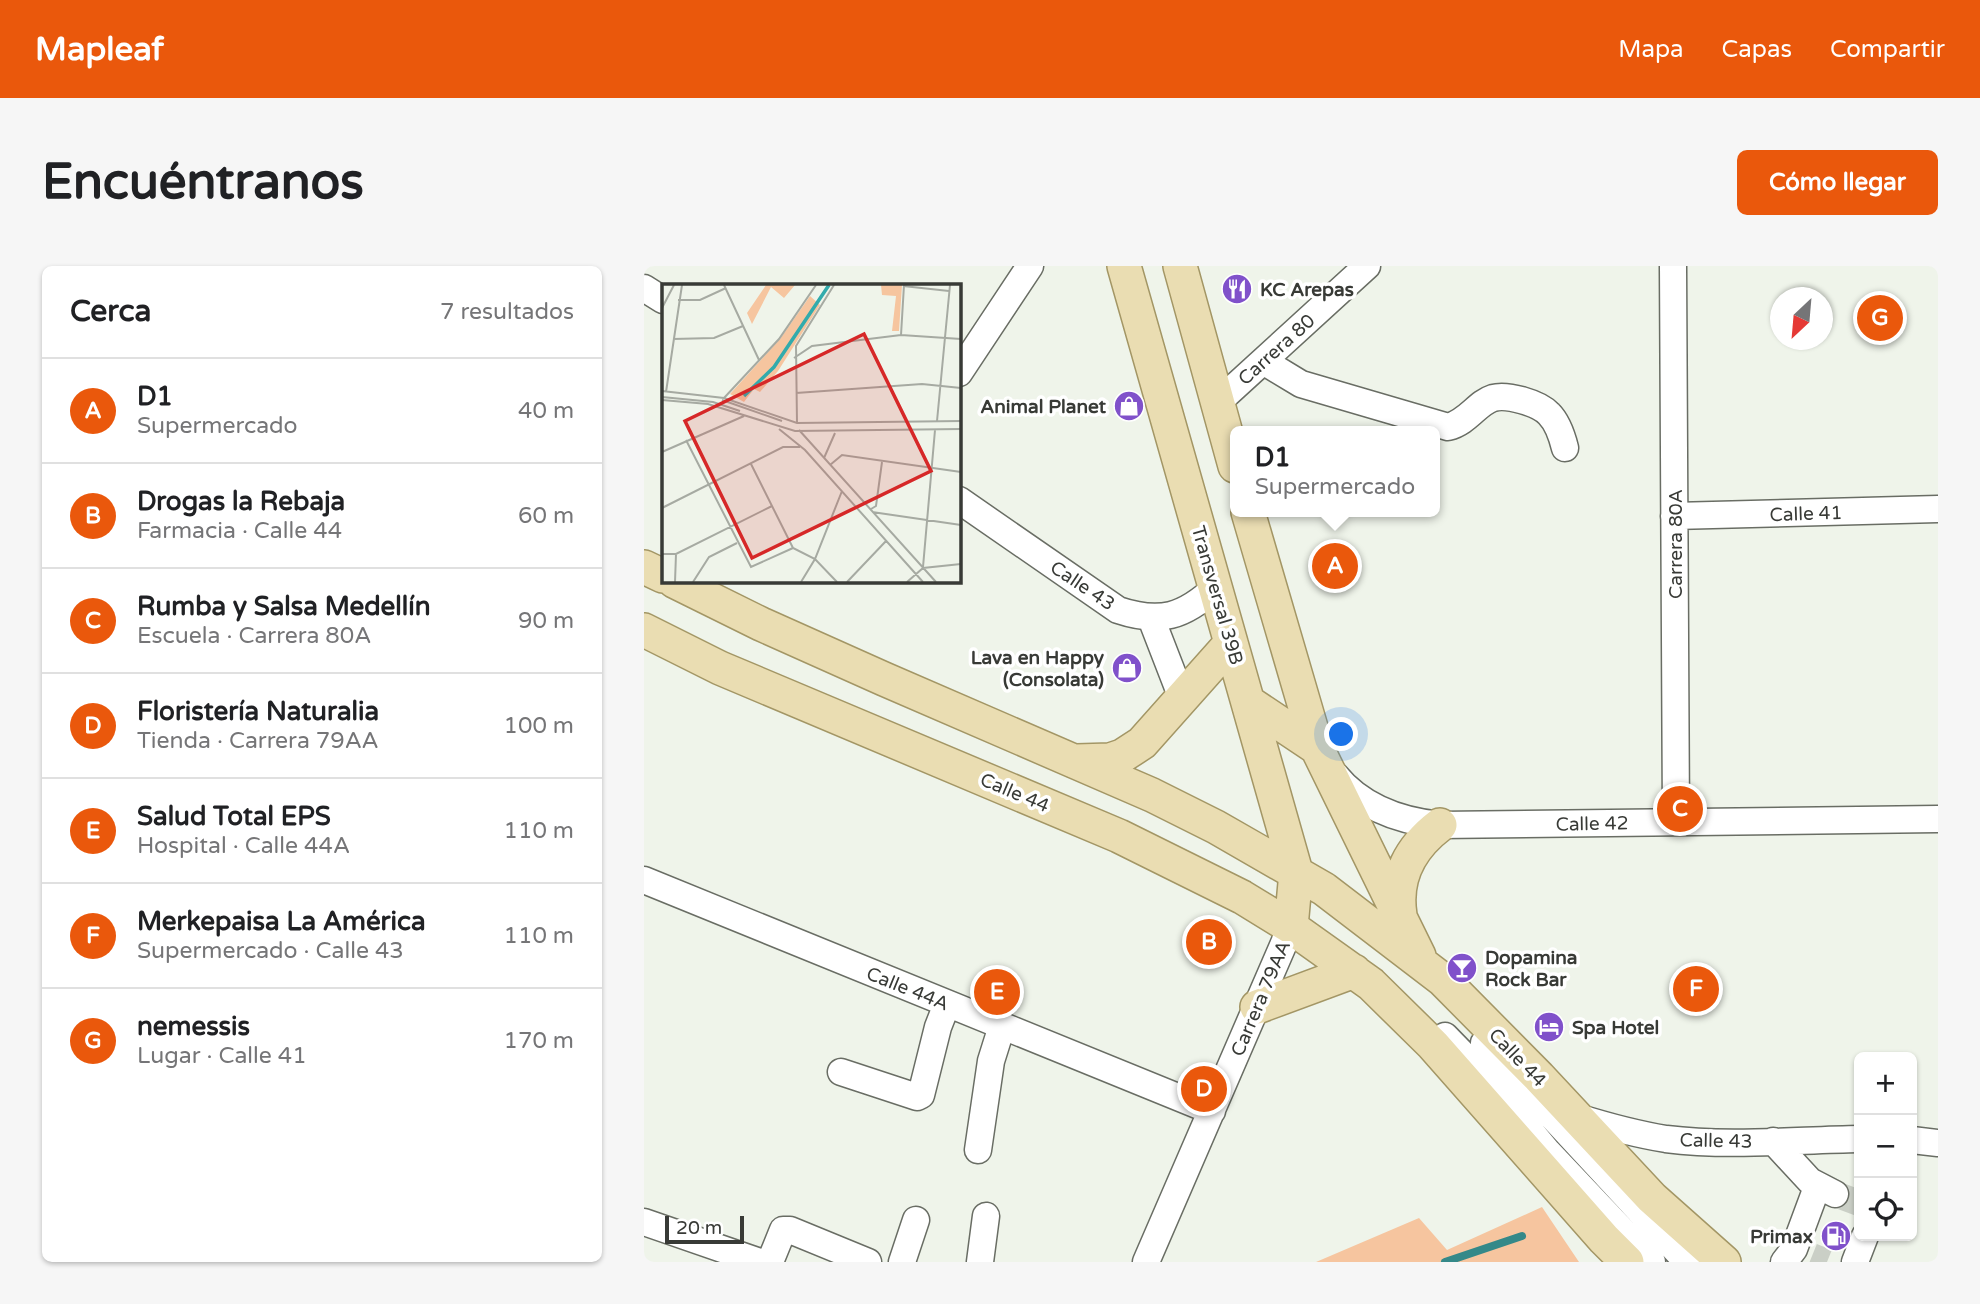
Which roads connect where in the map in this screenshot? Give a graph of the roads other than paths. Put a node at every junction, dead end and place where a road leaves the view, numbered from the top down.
1 (1030, 266) edge
2 (1124, 266) edge
3 (1180, 266) edge
4 (1367, 266) edge
5 (1673, 266) edge
6 (644, 288) edge
7 (662, 299) edge
8 (1263, 361) junction
9 (961, 370) edge
10 (1217, 403) junction
11 (1230, 448) edge
12 (1565, 448) dead end
13 (961, 501) edge
14 (1938, 509) edge
15 (1675, 516) junction
16 (1249, 517) edge
17 (644, 566) edge
18 (662, 575) edge
19 (678, 583) edge
20 (1216, 587) junction
21 (1151, 618) junction
22 (644, 630) edge
23 (1231, 643) junction
24 (1182, 698) junction
25 (1248, 702) junction
26 (1317, 748) junction
27 (1074, 761) junction
28 (1938, 819) edge
29 (1676, 822) junction
30 (1440, 825) junction
31 (1296, 872) junction
32 (644, 880) edge
33 (1402, 924) junction
34 (1291, 927) junction
35 (1424, 964) junction
36 (1352, 970) junction
37 (947, 1004) junction
38 (1257, 1007) junction
39 (1002, 1026) junction
40 (841, 1072) dead end
41 (1212, 1111) junction
42 (1572, 1126) junction
43 (1854, 1139) edge
44 (1773, 1141) junction
45 (1917, 1141) edge
46 (1938, 1143) edge
47 (978, 1150) dead end
48 (986, 1216) dead end
49 (916, 1220) dead end
50 (644, 1222) edge
51 (1862, 1241) edge
52 (1797, 1256) edge
53 (760, 1262) edge
54 (770, 1262) edge
55 (868, 1262) edge
56 (902, 1262) edge
57 (980, 1262) edge
58 (1146, 1262) edge
59 (1627, 1262) edge
60 (1651, 1262) edge
61 (1688, 1262) edge
62 (1724, 1262) edge
63 (1855, 1262) edge

1 - 9 street
2 - 20 main road, Transversal 39B
3 - 10 main road
4 - 8 street, Carrera 80
5 - 15 street, Carrera 80A
6 - 7 street
8 - 10 street, Carrera 80
8 - 12 street
10 - 11 main road
13 - 21 street, Calle 43
14 - 15 street, Calle 41
15 - 29 street, Carrera 80A
16 - 26 main road
17 - 18 main road
19 - 27 main road, Calle 44
20 - 21 street, Calle 43
20 - 23 main road, Transversal 39B
21 - 24 street
22 - 34 main road, Calle 44
23 - 24 main road
23 - 25 main road, Transversal 39B
24 - 27 main road
25 - 26 main road
25 - 31 main road, Transversal 39B
26 - 30 street, Calle 42
26 - 33 main road
27 - 31 main road, Calle 44
28 - 29 street, Calle 42
29 - 30 street, Calle 42
30 - 33 main road
31 - 34 main road, Transversal 39B
31 - 35 main road, Calle 44
31 - 36 main road
31 - 42 street, Calle 44
32 - 37 street, Calle 44A
33 - 35 main road
34 - 36 main road, Calle 44
34 - 38 street, Carrera 79AA
35 - 42 main road, Calle 44
36 - 38 main road
36 - 59 main road, Calle 44
36 - 60 street, Calle 44
37 - 39 street, Calle 44A
37 - 40 street
38 - 41 street, Carrera 79AA
39 - 41 street, Calle 44A
39 - 47 street
41 - 58 street, Carrera 79AA
42 - 44 street, Calle 43
42 - 61 street, Calle 44
42 - 62 main road, Calle 44
43 - 44 street, Calle 43
44 - 52 street
45 - 46 street
48 - 57 street
49 - 56 street
50 - 53 street
51 - 63 street
54 - 55 street

